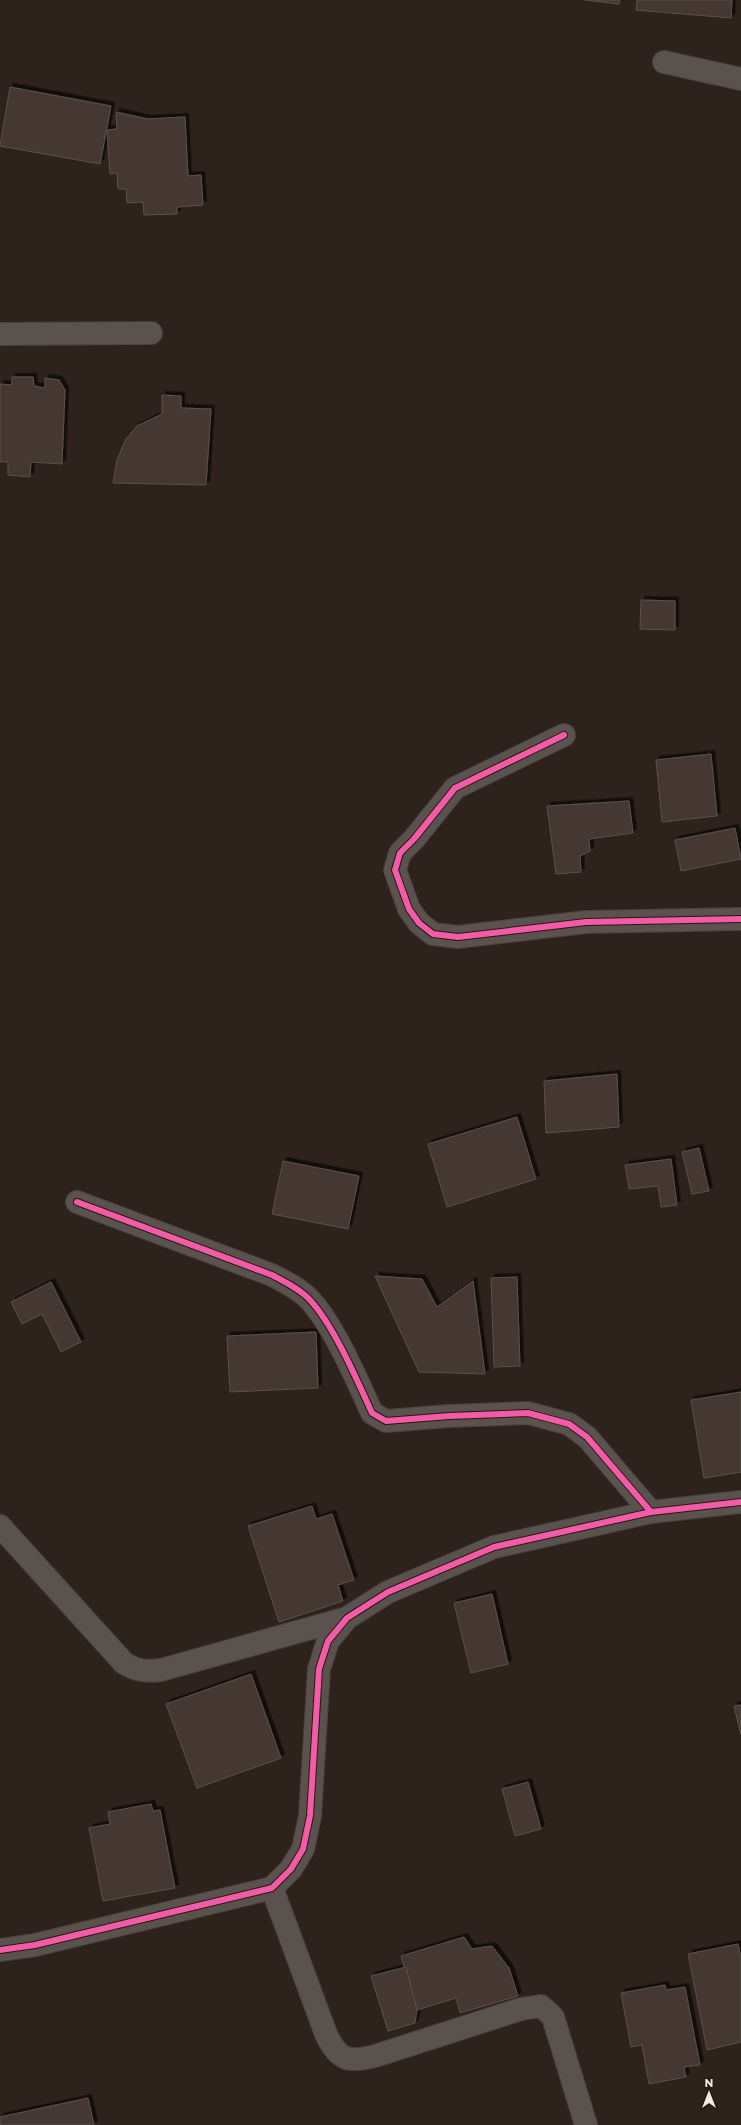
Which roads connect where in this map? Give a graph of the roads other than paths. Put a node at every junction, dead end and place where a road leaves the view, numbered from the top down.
1 (664, 62) dead end
2 (741, 79) edge
3 (151, 332) dead end
4 (0, 334) edge
5 (564, 736) dead end
6 (741, 919) edge
7 (77, 1202) dead end
8 (741, 1502) edge
9 (651, 1512) junction
10 (0, 1526) edge
11 (347, 1618) junction
12 (272, 1888) junction
13 (0, 1950) edge
14 (586, 2125) edge

1 - 2 street
3 - 4 street
5 - 6 street
7 - 9 street
8 - 9 street
9 - 11 street
10 - 11 street
11 - 12 street
12 - 13 street
12 - 14 street

